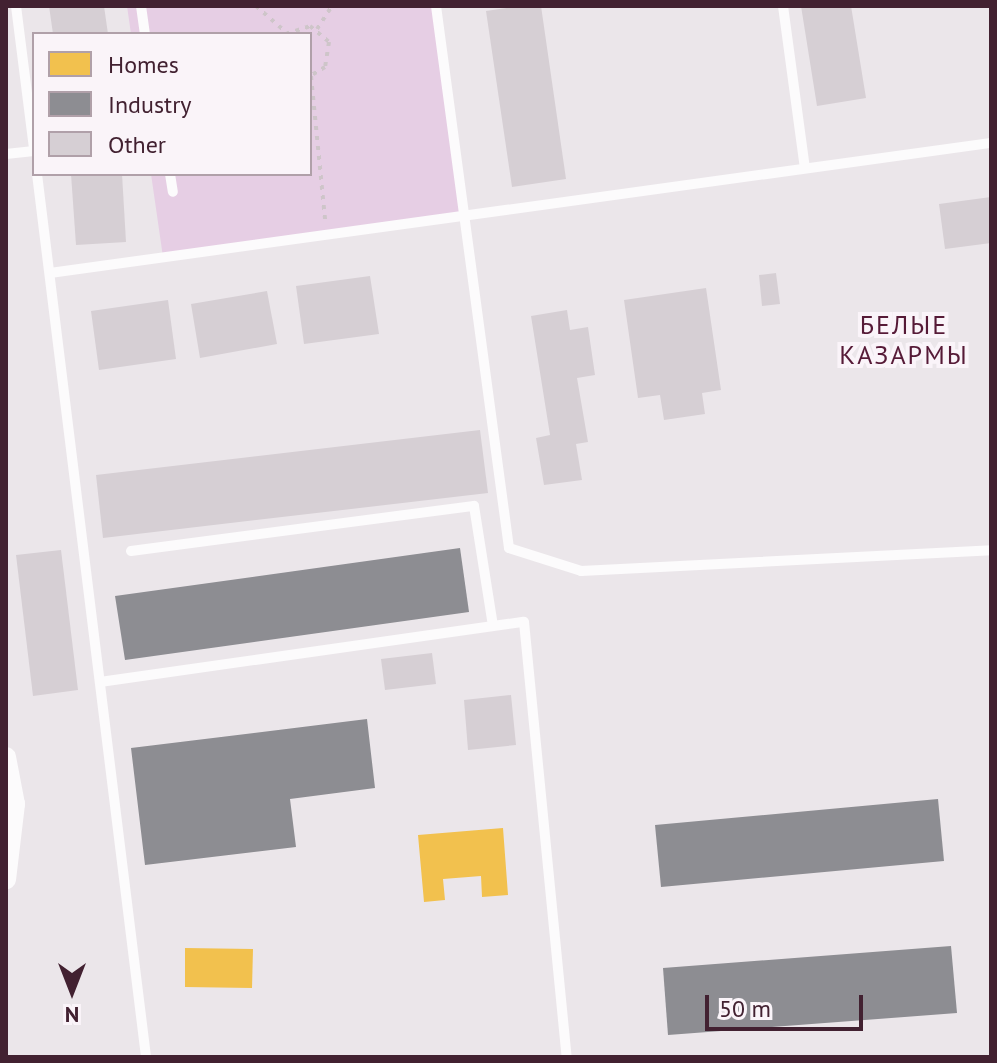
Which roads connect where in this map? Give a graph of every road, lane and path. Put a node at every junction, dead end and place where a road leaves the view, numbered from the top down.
1 (16, 6) edge
2 (141, 6) edge
3 (256, 6) edge
4 (332, 6) edge
5 (436, 6) edge
6 (783, 6) edge
7 (317, 29) junction
8 (145, 32) edge
9 (285, 32) edge
10 (288, 32) edge
11 (312, 75) edge
12 (312, 96) edge
13 (32, 126) edge
14 (991, 143) edge
15 (32, 149) edge
16 (6, 154) edge
17 (805, 168) junction
18 (37, 176) edge
19 (170, 176) edge
20 (173, 192) dead end
21 (464, 214) junction
22 (326, 234) junction
23 (50, 273) junction
24 (991, 550) edge
25 (131, 551) dead end
26 (493, 626) junction
27 (100, 682) junction
28 (6, 757) edge
29 (6, 879) edge
30 (146, 1057) edge
31 (567, 1057) edge

1 - 13 lane
2 - 8 lane
3 - 9 path
4 - 7 path
5 - 21 lane
6 - 17 lane
7 - 10 path
7 - 11 path
12 - 22 path
14 - 17 lane
15 - 16 lane
17 - 21 lane
18 - 23 lane
19 - 20 lane
21 - 22 lane
21 - 24 lane
22 - 23 lane
23 - 27 lane
25 - 26 lane
26 - 27 lane
26 - 31 lane
27 - 30 lane
28 - 29 street

